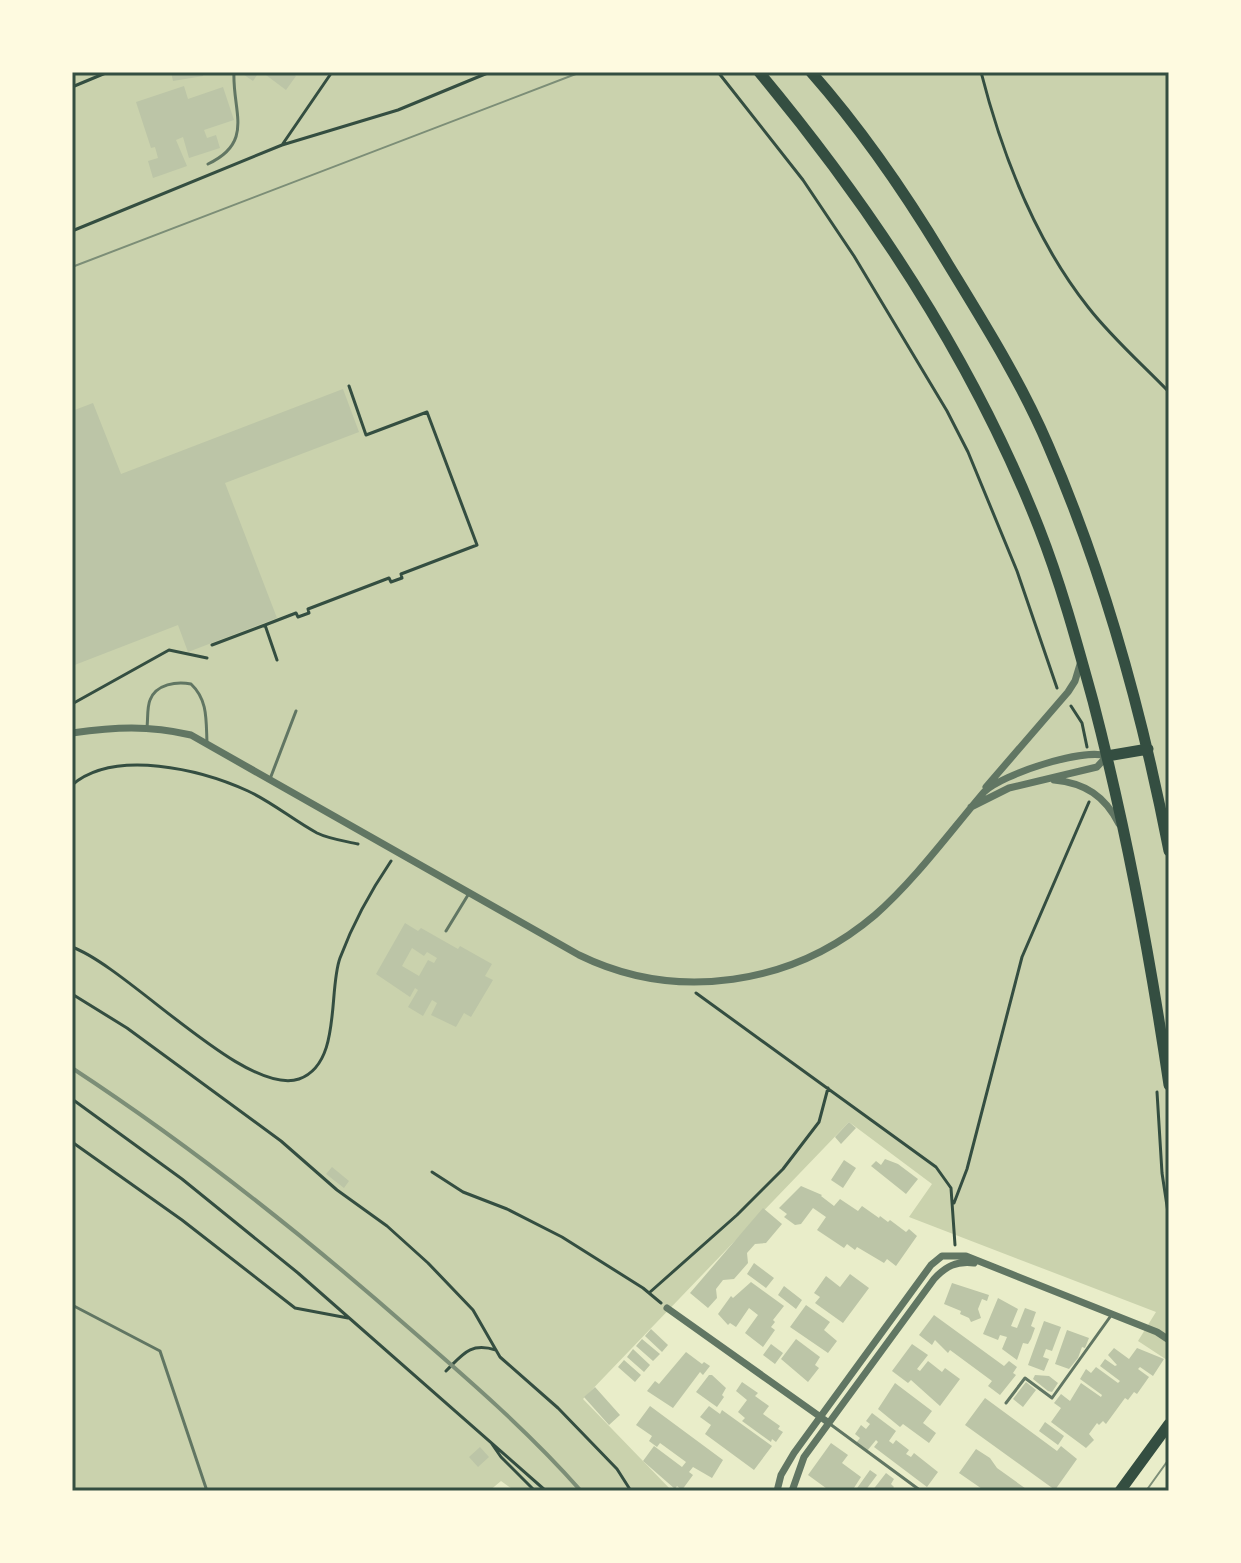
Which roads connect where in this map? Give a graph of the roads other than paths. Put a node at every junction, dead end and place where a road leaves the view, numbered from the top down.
1 (234, 72) edge
2 (759, 72) edge
3 (811, 72) edge
4 (208, 164) dead end
5 (1081, 659) junction
6 (296, 711) dead end
7 (147, 727) junction
8 (72, 733) edge
9 (207, 744) junction
10 (1148, 749) junction
11 (1107, 756) junction
12 (270, 779) junction
13 (1043, 780) junction
14 (973, 805) junction
15 (1169, 851) edge
16 (1133, 872) junction
17 (470, 892) junction
18 (446, 931) dead end
19 (1163, 1086) edge
20 (957, 1258) junction
21 (72, 1305) edge
22 (667, 1308) road end
23 (1112, 1314) junction
24 (1169, 1340) edge
25 (1006, 1403) dead end
26 (819, 1416) junction
27 (829, 1423) junction
28 (1169, 1424) edge
29 (207, 1491) edge
30 (777, 1491) edge
31 (792, 1491) edge
32 (921, 1491) edge
33 (1120, 1491) edge

1 - 4 lane
2 - 5 highway
3 - 10 highway
5 - 11 highway
5 - 14 street
6 - 12 lane
7 - 8 street
7 - 9 street
7 - 9 lane
9 - 12 street
10 - 11 highway
10 - 15 highway
11 - 13 street
11 - 14 street
11 - 16 highway
12 - 17 street
13 - 14 street
13 - 16 street
14 - 17 street
16 - 19 highway
17 - 18 lane
20 - 23 street
20 - 26 street
20 - 27 street
21 - 29 lane
22 - 26 street
23 - 24 street
23 - 25 lane
26 - 27 street
26 - 30 street
27 - 31 street
27 - 32 lane
28 - 33 highway

